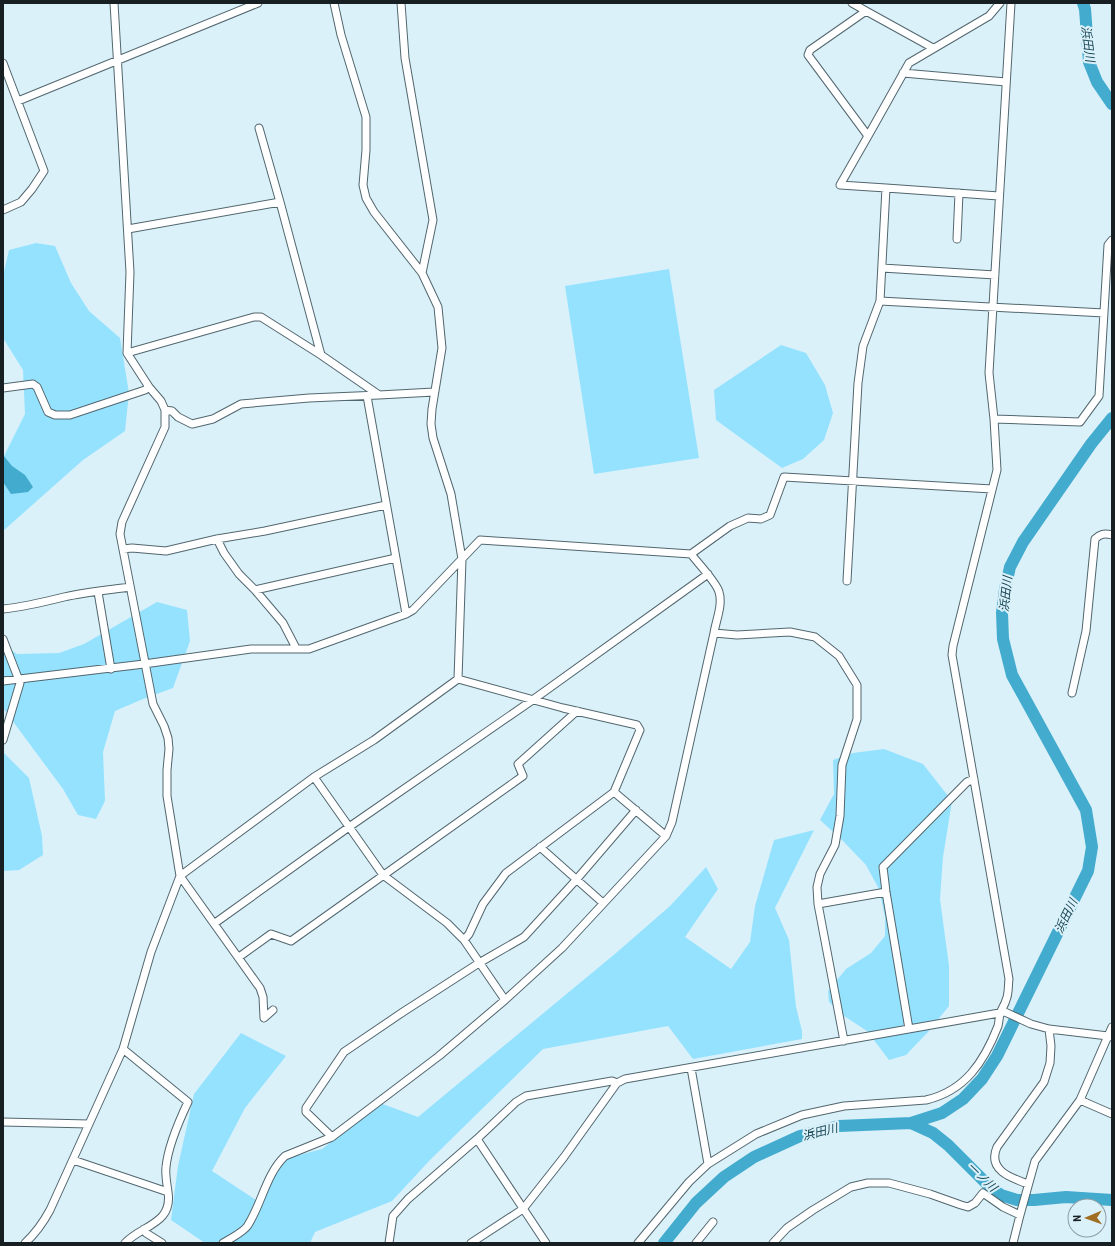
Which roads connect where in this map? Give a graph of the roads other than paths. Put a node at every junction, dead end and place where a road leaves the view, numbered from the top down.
1 (114, 3) edge
2 (258, 3) edge
3 (334, 3) edge
4 (401, 3) edge
5 (852, 3) edge
6 (1000, 3) edge
7 (1010, 3) edge
8 (866, 10) junction
9 (933, 48) junction
10 (117, 60) junction
11 (3, 63) edge
12 (903, 72) junction
13 (1006, 82) junction
14 (6, 83) edge
15 (18, 101) junction
16 (259, 128) dead end
17 (868, 136) junction
18 (886, 188) junction
19 (959, 193) junction
20 (1000, 196) junction
21 (280, 202) junction
22 (3, 210) edge
23 (128, 229) junction
24 (957, 239) dead end
25 (1112, 240) edge
26 (882, 268) junction
27 (422, 273) junction
28 (995, 275) junction
29 (880, 301) junction
30 (993, 307) junction
31 (1104, 313) junction
32 (127, 352) junction
33 (321, 355) junction
34 (149, 387) junction
35 (3, 388) edge
36 (434, 392) junction
37 (380, 395) junction
38 (367, 396) junction
39 (164, 410) junction
40 (994, 419) junction
41 (853, 481) junction
42 (992, 489) junction
43 (386, 505) junction
44 (1112, 535) edge
45 (217, 539) junction
46 (123, 549) junction
47 (690, 554) junction
48 (396, 558) junction
49 (462, 559) junction
50 (708, 574) junction
51 (847, 581) dead end
52 (130, 587) junction
53 (255, 590) junction
54 (98, 592) junction
55 (3, 609) edge
56 (406, 614) junction
57 (714, 633) junction
58 (3, 639) edge
59 (296, 648) junction
60 (144, 664) junction
61 (111, 668) junction
62 (18, 679) junction
63 (458, 679) junction
64 (3, 681) edge
65 (1072, 693) dead end
66 (534, 699) junction
67 (577, 711) junction
68 (3, 740) edge
69 (314, 777) junction
70 (974, 779) junction
71 (614, 792) junction
72 (636, 810) junction
73 (349, 827) junction
74 (666, 836) junction
75 (540, 847) junction
76 (383, 875) junction
77 (180, 876) junction
78 (576, 880) junction
79 (886, 892) junction
80 (603, 903) junction
81 (818, 904) junction
82 (215, 923) junction
83 (464, 940) junction
84 (239, 957) junction
85 (479, 963) junction
86 (505, 1000) junction
87 (273, 1010) dead end
88 (1003, 1013) junction
89 (1112, 1028) edge
90 (909, 1029) junction
91 (1049, 1029) junction
92 (1110, 1036) edge
93 (844, 1041) junction
94 (123, 1049) junction
95 (691, 1068) junction
96 (617, 1083) junction
97 (1080, 1100) junction
98 (1112, 1114) edge
99 (3, 1122) edge
100 (89, 1124) junction
101 (332, 1137) junction
102 (477, 1139) junction
103 (73, 1160) junction
104 (708, 1164) junction
105 (1027, 1187) junction
106 (168, 1192) junction
107 (523, 1208) junction
108 (1020, 1214) junction
109 (713, 1222) dead end
110 (144, 1229) junction
111 (25, 1243) edge
112 (125, 1243) edge
113 (162, 1243) edge
114 (223, 1243) edge
115 (389, 1243) edge
116 (471, 1243) edge
117 (546, 1243) edge
118 (638, 1243) edge
119 (696, 1243) edge
120 (773, 1243) edge
121 (1013, 1243) edge

1 - 10 street
2 - 10 street
3 - 27 street
4 - 27 street
5 - 8 street
6 - 9 street
7 - 13 street
8 - 9 street
8 - 17 street
9 - 12 street
10 - 15 street
10 - 23 street
11 - 14 street
12 - 13 street
12 - 17 street
13 - 20 street
14 - 15 street
15 - 22 street
16 - 21 street
17 - 18 street
18 - 19 street
18 - 26 street
19 - 20 street
19 - 24 street
20 - 28 street
21 - 23 street
21 - 33 street
23 - 32 street
25 - 31 street
26 - 28 street
26 - 29 street
27 - 36 street
28 - 30 street
29 - 30 street
29 - 41 street
30 - 31 street
30 - 40 street
31 - 40 street
32 - 33 street
32 - 34 street
33 - 37 street
34 - 35 street
34 - 39 street
36 - 37 street
36 - 49 street
37 - 38 street
38 - 39 street
38 - 43 street
39 - 46 street
40 - 42 street
41 - 42 street
41 - 47 street
41 - 51 street
42 - 70 street
43 - 45 street
43 - 48 street
44 - 65 street
45 - 46 street
45 - 53 street
46 - 52 street
47 - 49 street
47 - 50 street
48 - 53 street
48 - 56 street
49 - 56 street
49 - 63 street
50 - 57 street
50 - 66 street
52 - 54 street
52 - 60 street
53 - 59 street
54 - 55 street
54 - 61 street
56 - 59 street
57 - 74 street
57 - 81 street
58 - 62 street
59 - 60 street
60 - 61 street
60 - 77 street
61 - 62 street
62 - 64 street
62 - 68 street
63 - 66 street
63 - 69 street
66 - 67 street
66 - 73 street
67 - 71 street
67 - 76 street
69 - 73 street
69 - 77 street
70 - 79 street
70 - 88 street
71 - 72 street
71 - 75 street
72 - 74 street
72 - 78 street
73 - 76 street
73 - 82 street
74 - 80 street
75 - 78 street
75 - 83 street
76 - 83 street
76 - 84 street
77 - 82 street
77 - 94 street
78 - 80 street
78 - 85 street
79 - 81 street
79 - 90 street
80 - 86 street
81 - 93 street
82 - 84 street
83 - 85 street
84 - 87 street
85 - 86 street
85 - 101 street
86 - 101 street
88 - 90 street
88 - 91 street
88 - 104 street
89 - 92 street
90 - 93 street
91 - 92 street
91 - 105 street
92 - 97 street
93 - 95 street
94 - 100 street
94 - 106 street
95 - 96 street
95 - 104 street
96 - 102 street
96 - 107 street
97 - 98 street
97 - 105 street
99 - 100 street
100 - 103 street
101 - 114 street
102 - 107 street
102 - 115 street
103 - 106 street
103 - 111 street
104 - 118 street
105 - 108 street
106 - 110 street
107 - 116 street
107 - 117 street
108 - 120 street
108 - 121 street
109 - 119 street
110 - 112 street
110 - 113 street

